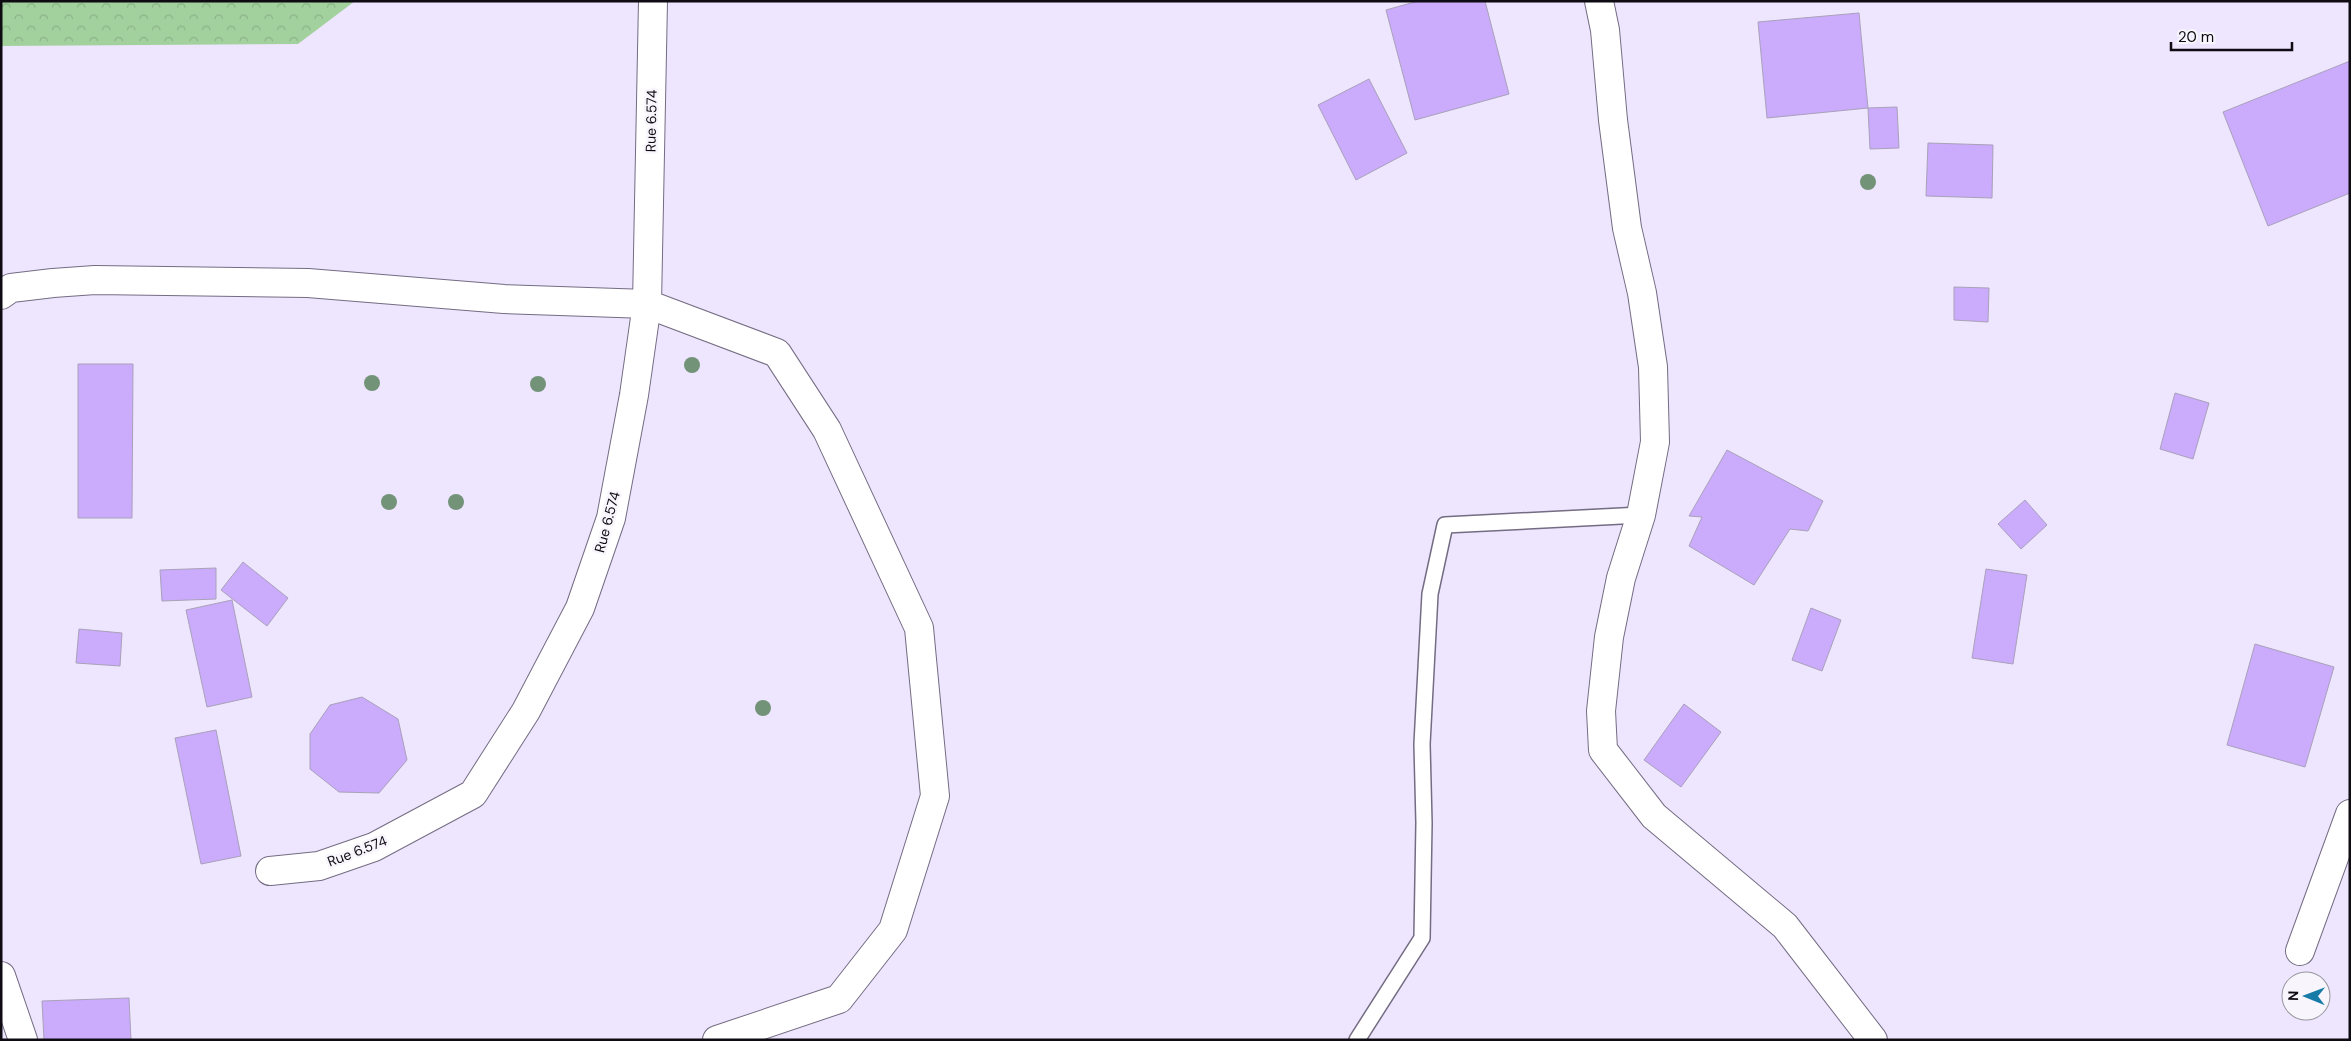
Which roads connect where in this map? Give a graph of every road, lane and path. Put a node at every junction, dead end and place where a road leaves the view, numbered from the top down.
1 (653, 1) edge
2 (1600, 1) edge
3 (1, 295) edge
4 (647, 304) junction
5 (1641, 515) junction
6 (2350, 814) edge
7 (270, 871) dead end
8 (2300, 951) dead end
9 (1, 976) edge
10 (14, 1027) edge
11 (717, 1040) edge
12 (1357, 1040) edge
13 (1873, 1040) edge

1 - 4 street, Rue 6.574
2 - 5 street
3 - 4 street
4 - 7 street, Rue 6.574
4 - 11 street
5 - 12 lane
5 - 13 street
6 - 8 street
9 - 10 street

